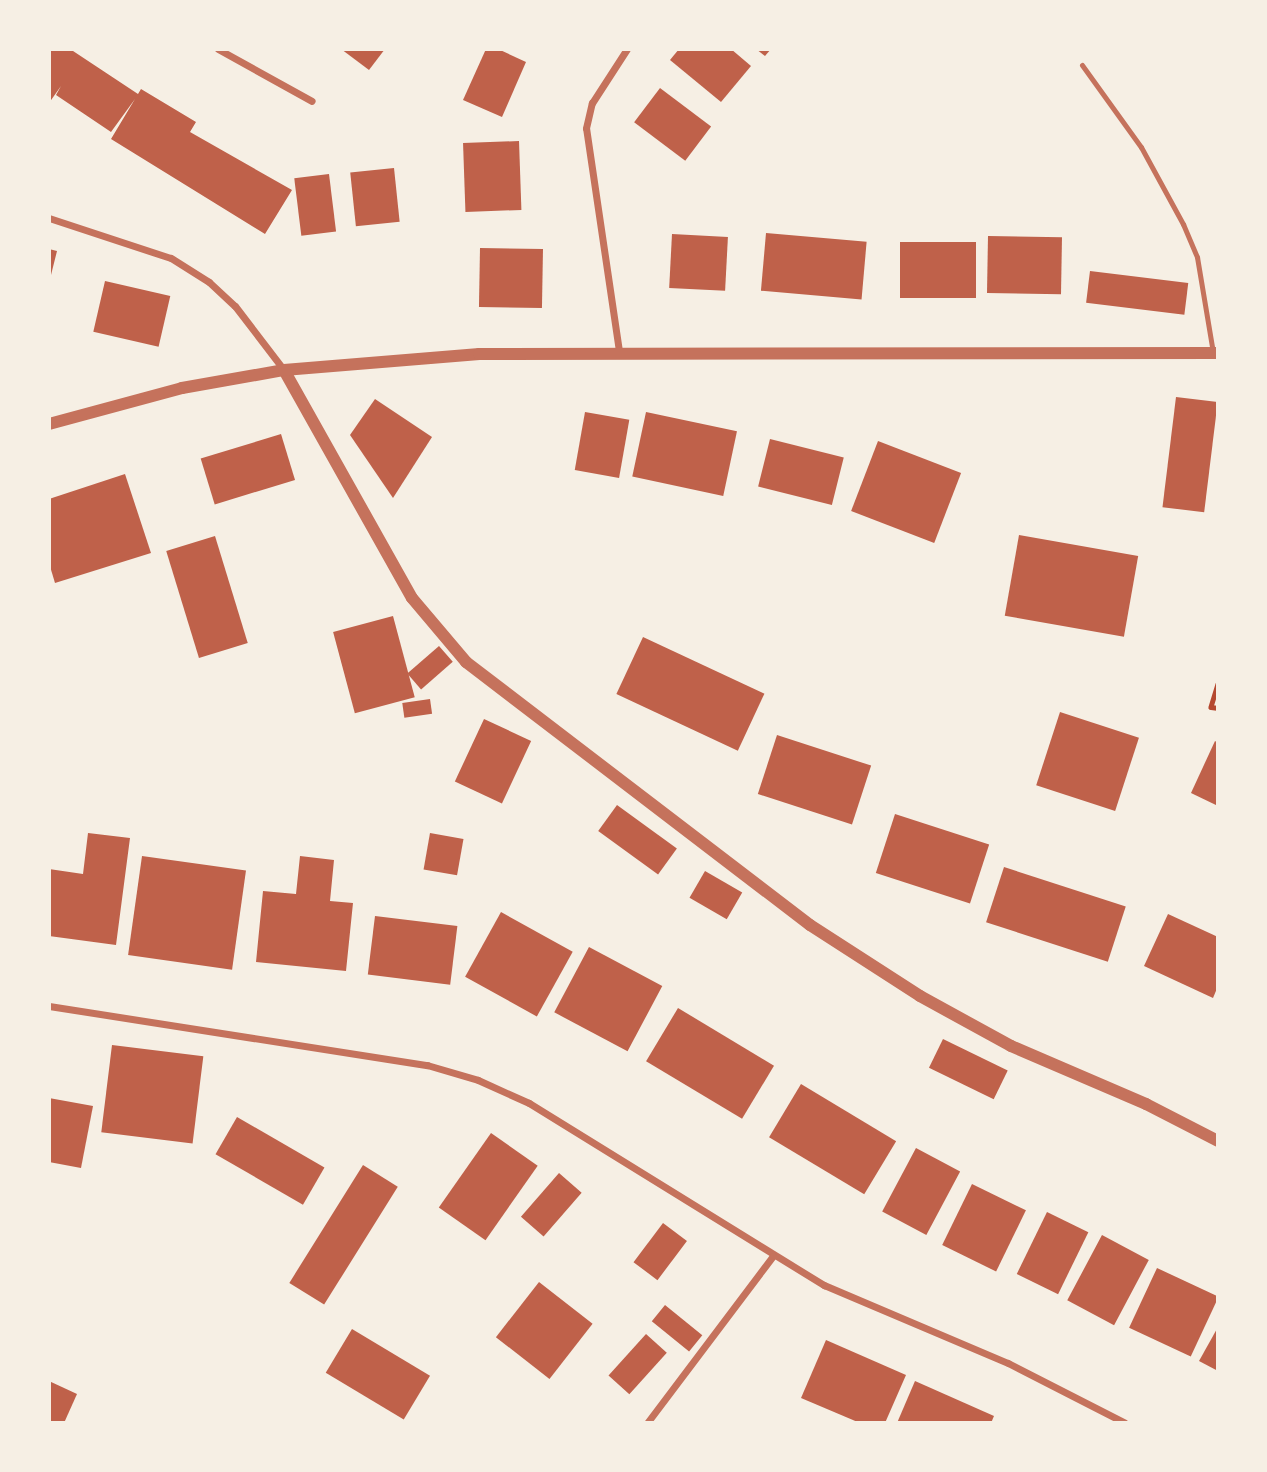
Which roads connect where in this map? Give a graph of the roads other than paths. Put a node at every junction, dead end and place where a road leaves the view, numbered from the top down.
1 (218, 49) edge
2 (236, 49) edge
3 (627, 49) edge
4 (232, 57) junction
5 (1082, 65) dead end
6 (312, 101) dead end
7 (49, 219) edge
8 (619, 351) junction
9 (1216, 353) edge
10 (284, 370) junction
11 (49, 424) edge
12 (49, 1006) edge
13 (1218, 1141) edge
14 (772, 1256) junction
15 (647, 1423) edge
16 (1125, 1423) edge

1 - 4 street
2 - 4 street
3 - 8 street
4 - 6 street
5 - 9 lane
7 - 10 street
8 - 9 street
8 - 10 street
10 - 11 street
10 - 13 street
12 - 14 street
14 - 15 street
14 - 16 street

